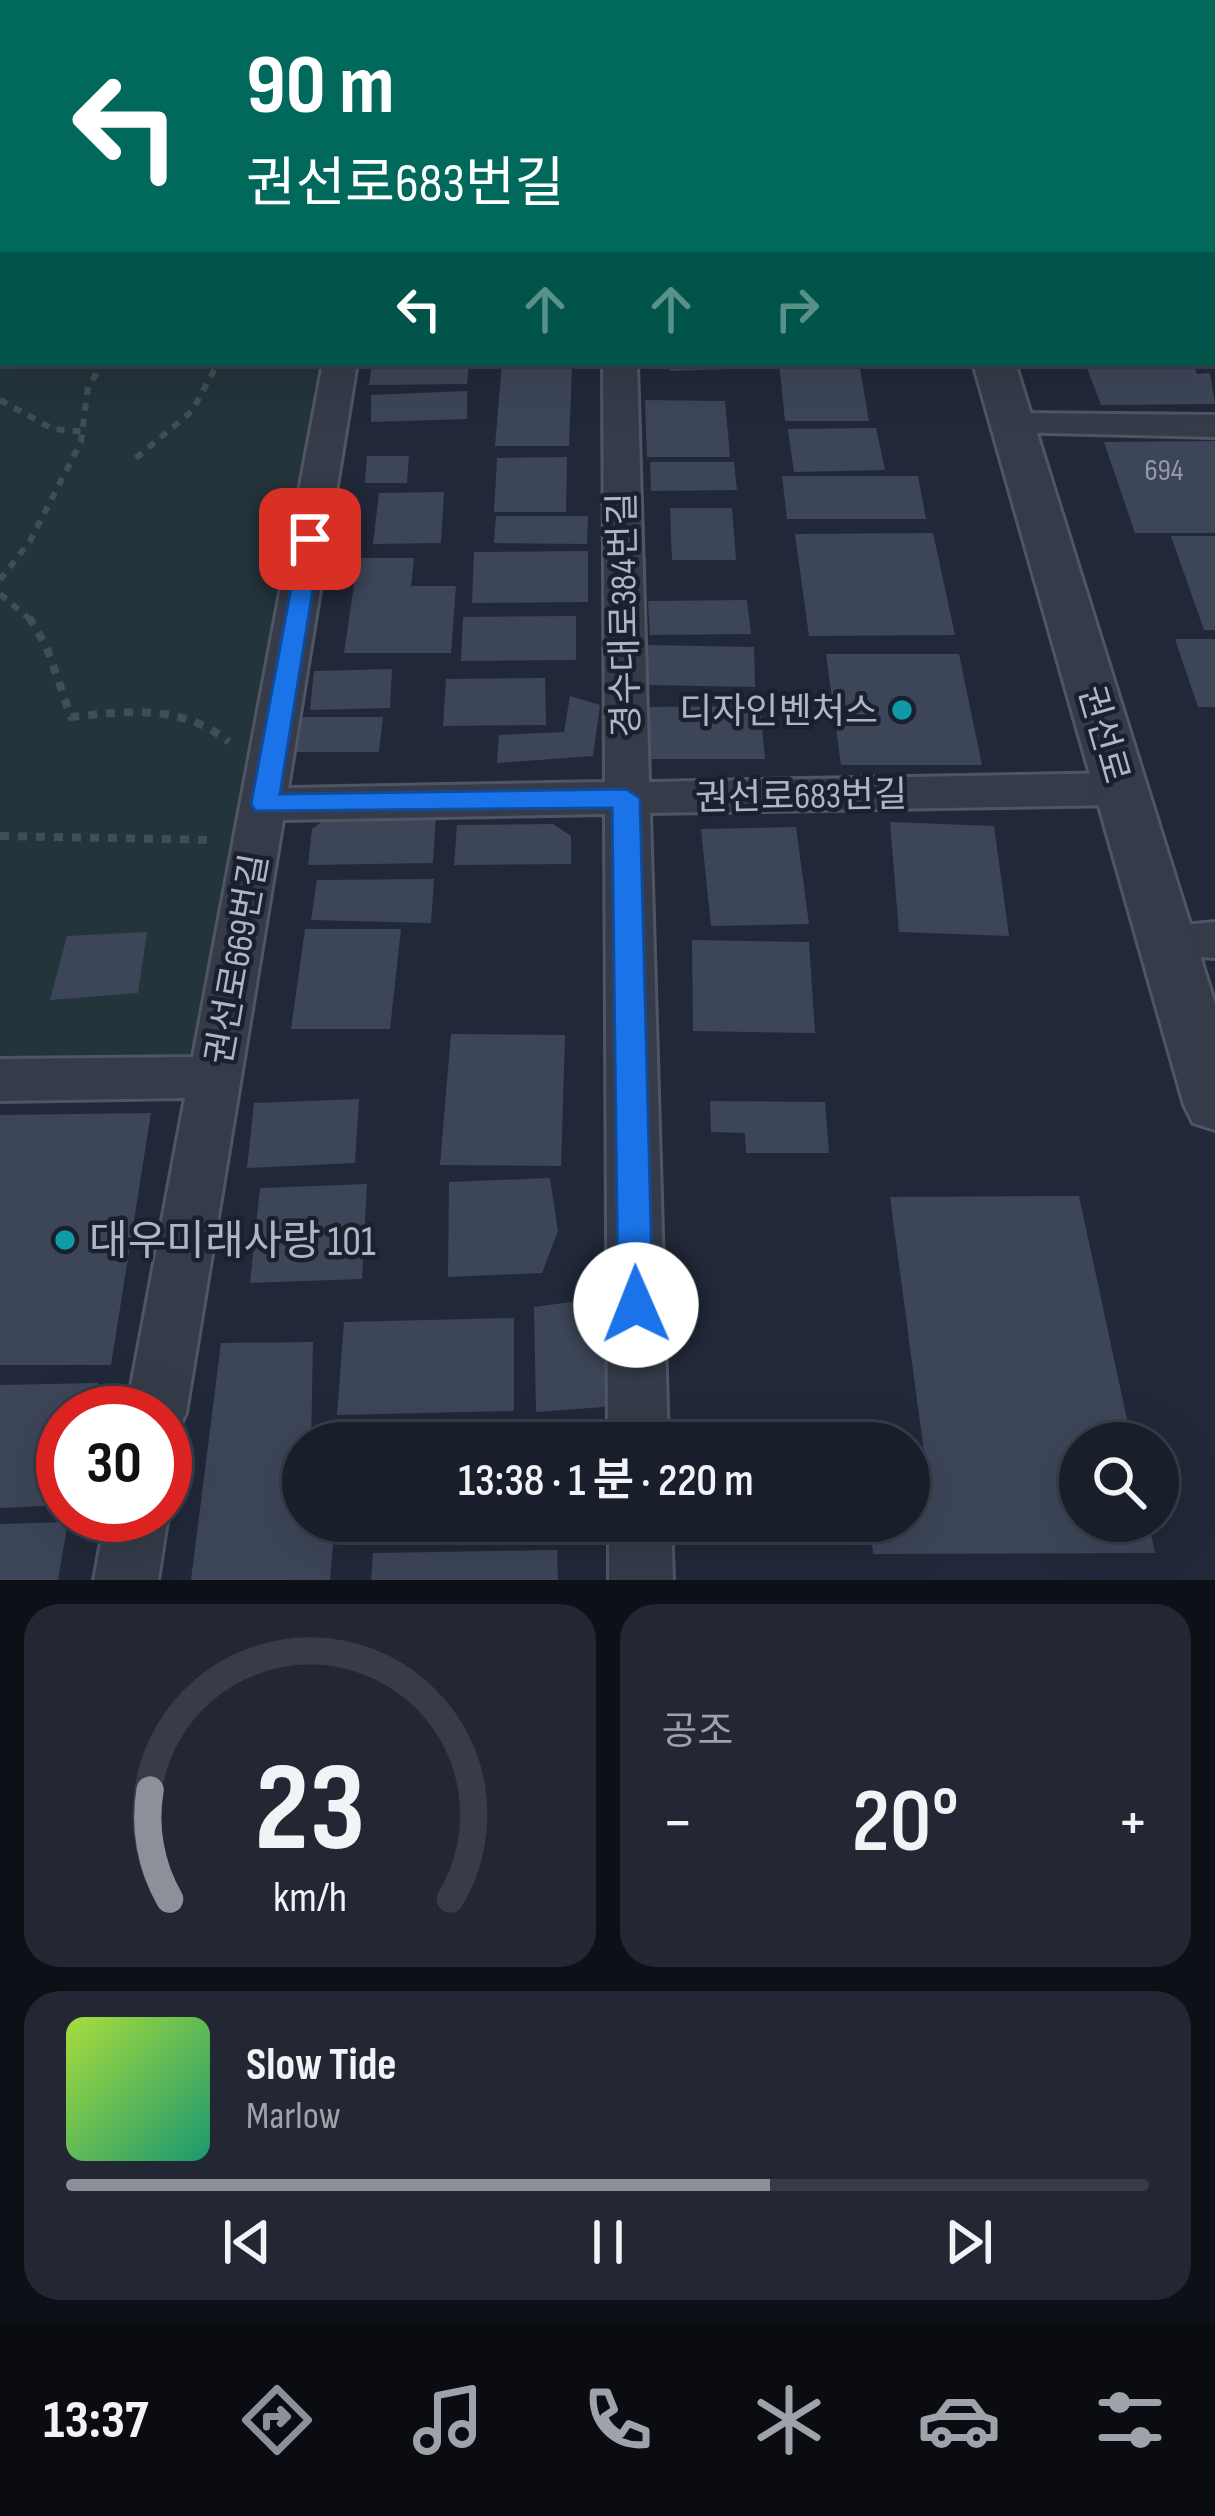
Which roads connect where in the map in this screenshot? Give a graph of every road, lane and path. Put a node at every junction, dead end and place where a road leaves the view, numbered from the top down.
1 (100, 366) edge
2 (216, 366) edge
3 (339, 366) edge
4 (620, 366) edge
5 (995, 366) edge
6 (0, 400) edge
7 (1015, 424) junction
8 (1215, 426) edge
9 (85, 432) junction
10 (136, 458) dead end
11 (0, 580) edge
12 (0, 595) edge
13 (1121, 789) junction
14 (626, 798) junction
15 (261, 822) junction
16 (0, 836) edge
17 (1192, 940) edge
18 (215, 1077) junction
19 (0, 1080) edge
20 (1215, 1105) edge
21 (160, 1386) edge
22 (638, 1422) edge
23 (132, 1542) edge
24 (640, 1542) edge
25 (126, 1580) edge
26 (641, 1580) edge

1 - 9 path
2 - 10 path
3 - 15 street, 권선로669번길
4 - 14 street, 경수대로384번길
5 - 7 street, 권선로
6 - 9 path
7 - 8 street
7 - 13 street, 권선로
9 - 11 path
12 - 15 path
13 - 14 street, 권선로683번길
13 - 17 street, 권선로
14 - 15 street, 권선로683번길
14 - 22 street, 경수대로384번길
15 - 16 path
15 - 18 street, 권선로669번길
17 - 20 street, 권선로
18 - 19 street
18 - 21 street, 권선로669번길
23 - 25 street
24 - 26 street

